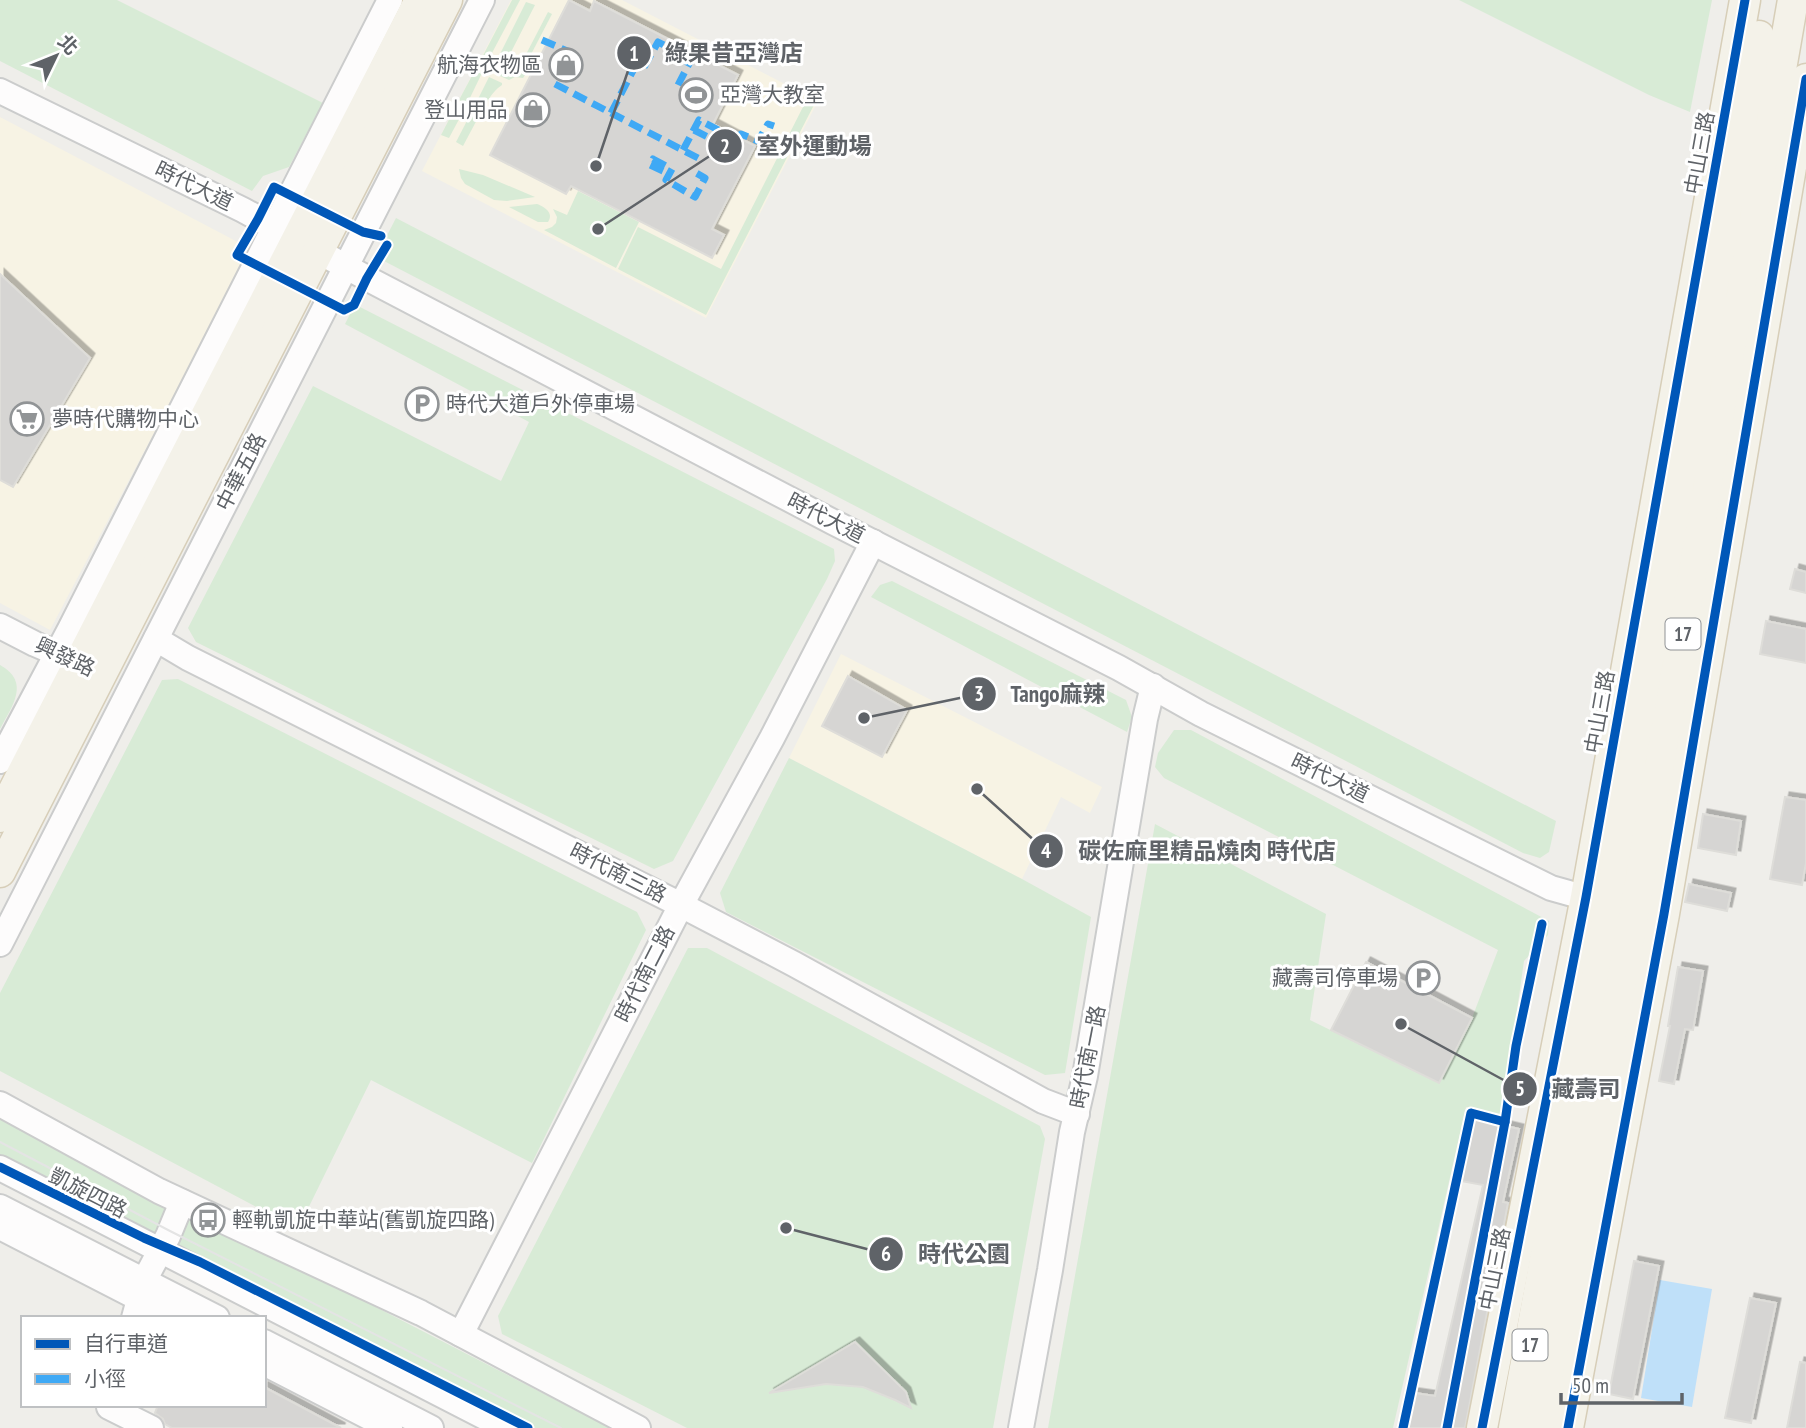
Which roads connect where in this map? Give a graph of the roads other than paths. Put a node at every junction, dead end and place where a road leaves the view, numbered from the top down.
1 (390, 0) edge
2 (420, 0) edge
3 (447, 0) edge
4 (482, 0) edge
5 (1745, 0) edge
6 (1765, 0) edge
7 (1793, 0) edge
8 (1806, 79) edge
9 (0, 92) edge
10 (296, 240) junction
11 (345, 266) junction
12 (873, 542) junction
13 (0, 626) edge
14 (156, 639) junction
15 (79, 664) junction
16 (1153, 686) junction
17 (130, 689) junction
18 (0, 761) edge
19 (0, 817) edge
20 (0, 872) edge
21 (681, 905) junction
22 (1623, 907) junction
23 (0, 944) edge
24 (0, 1104) edge
25 (1077, 1114) junction
26 (0, 1168) edge
27 (0, 1186) edge
28 (182, 1202) junction
29 (0, 1207) edge
30 (0, 1227) edge
31 (1557, 1265) junction
32 (150, 1287) edge
33 (175, 1316) edge
34 (213, 1316) edge
35 (215, 1316) edge
36 (251, 1316) edge
37 (266, 1322) edge
38 (461, 1334) junction
39 (266, 1339) edge
40 (266, 1343) edge
41 (266, 1364) edge
42 (116, 1415) edge
43 (445, 1419) edge
44 (151, 1428) edge
45 (390, 1428) edge
46 (473, 1428) edge
47 (506, 1428) edge
48 (638, 1428) edge
49 (1021, 1428) edge
50 (1482, 1428) edge
51 (1514, 1428) edge
52 (1541, 1428) edge
53 (1568, 1428) edge

1 - 10 street, 中華五路
2 - 10 main road, 中華五路
3 - 10 main road, 中華五路
4 - 11 street, 中華五路
5 - 22 main road, 中山三路 / 17
6 - 22 main road, 中山三路 / 17
7 - 22 main road, 中山三路 / 17
8 - 22 main road, 中山三路 / 17
9 - 10 street, 時代大道
10 - 11 street, 時代大道
10 - 15 main road, 中華五路
10 - 15 street, 中華五路
11 - 12 street, 時代大道
11 - 14 street, 中華五路
12 - 16 street, 時代大道
12 - 21 street, 時代南二路
13 - 15 street, 興發路
14 - 17 street, 中華五路
14 - 21 street, 時代南三路
15 - 17 street, 興發路
15 - 18 street, 中華五路
15 - 19 main road, 中華五路
15 - 20 main road, 中華五路
16 - 22 street, 時代大道
16 - 25 street, 時代南一路
17 - 23 street, 中華五路
21 - 25 street, 時代南三路
21 - 38 street, 時代南二路
22 - 31 main road, 中山三路 / 17
22 - 50 main road, 中山三路 / 17
22 - 53 main road, 中山三路 / 17
24 - 28 street, 凱旋四路
25 - 49 street, 時代南一路
26 - 32 street, 凱旋四路
27 - 32 street, 凱旋四路
28 - 32 street
28 - 38 street, 凱旋四路
29 - 32 street, 凱旋四路
30 - 32 street, 凱旋四路
31 - 51 main road, 17
31 - 52 main road, 17
32 - 33 street, 凱旋四路
32 - 34 street, 凱旋四路
32 - 35 street, 凱旋四路
32 - 36 street, 凱旋四路
37 - 43 street, 凱旋四路
38 - 48 street, 凱旋四路
39 - 43 street, 凱旋四路
40 - 43 street, 凱旋四路
41 - 45 street
42 - 44 street
43 - 46 street, 凱旋四路
43 - 47 street, 凱旋四路

